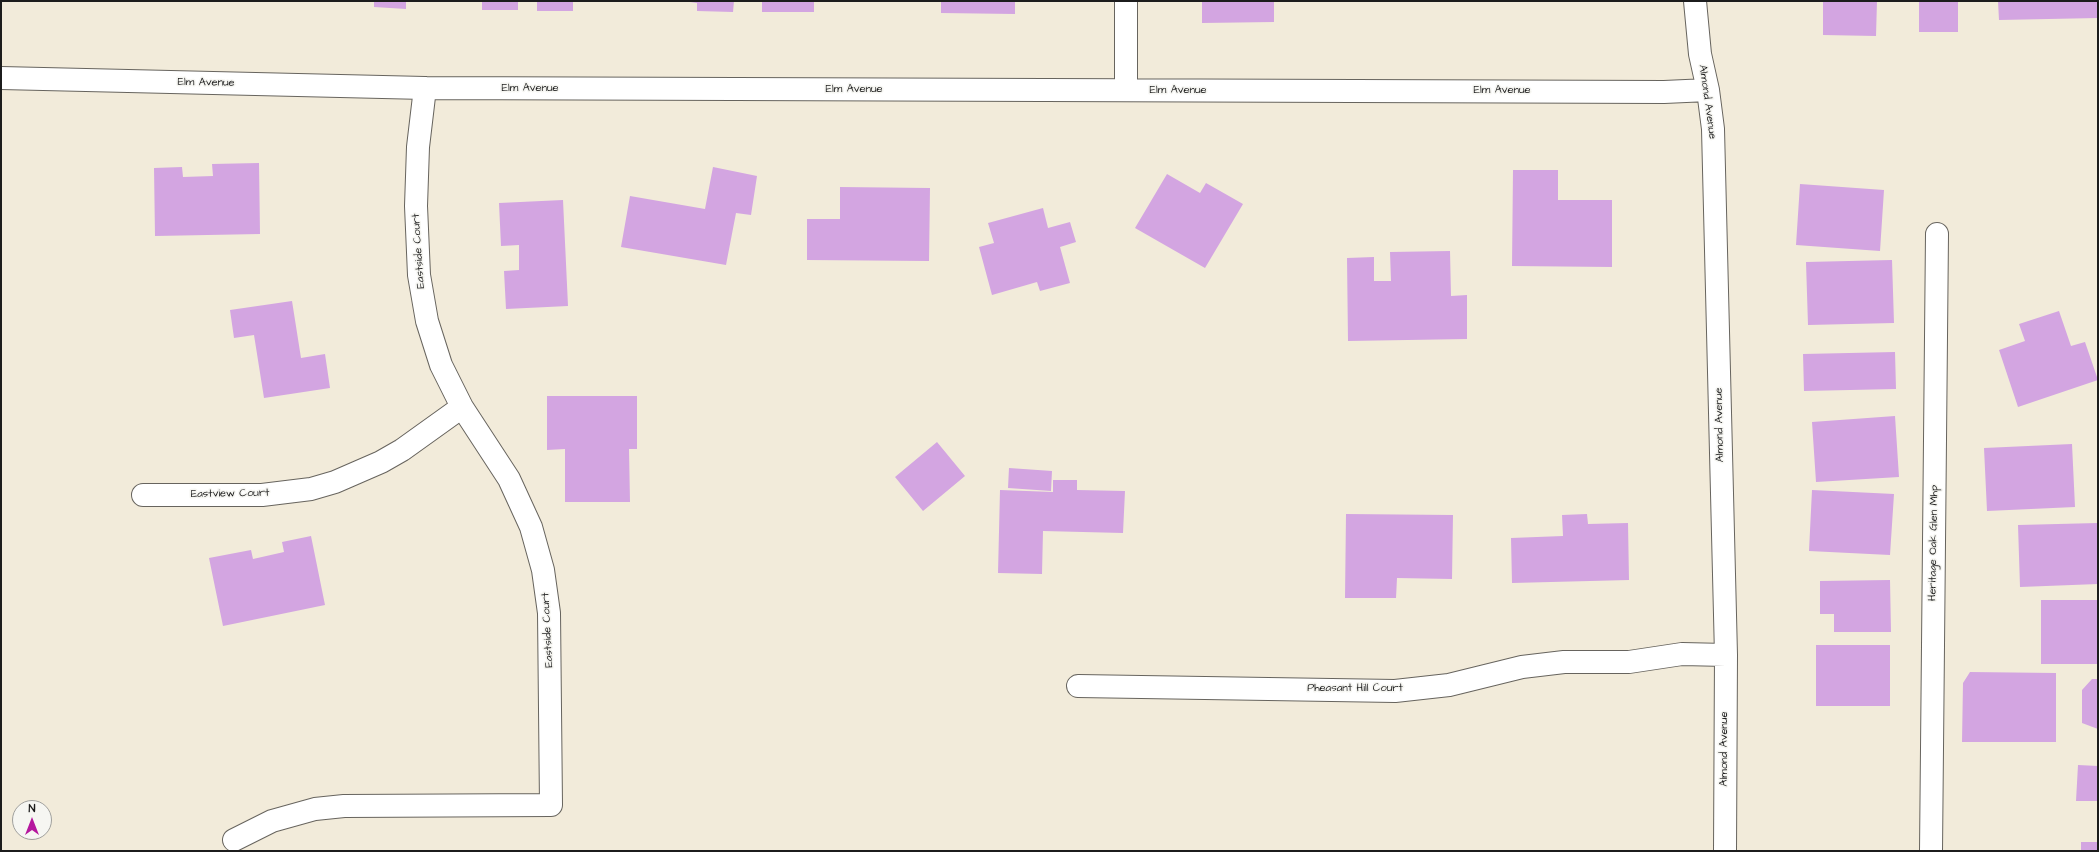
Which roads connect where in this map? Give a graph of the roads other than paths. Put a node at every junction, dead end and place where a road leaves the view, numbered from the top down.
1 (1126, 1) edge
2 (1695, 1) edge
3 (1, 78) edge
4 (425, 88) junction
5 (1126, 90) junction
6 (1708, 90) junction
7 (1937, 234) dead end
8 (462, 406) junction
9 (143, 495) dead end
10 (1726, 655) junction
11 (1078, 686) dead end
12 (234, 840) dead end
13 (1725, 851) edge
14 (1931, 851) edge

1 - 5 street
2 - 6 street, Almond Avenue
3 - 4 street, Elm Avenue
4 - 5 street, Elm Avenue
4 - 8 street, Eastside Court
5 - 6 street, Elm Avenue
6 - 10 street, Almond Avenue
7 - 14 street, Heritage Oak Glen Mhp
8 - 9 street, Eastview Court
8 - 12 street, Eastside Court
10 - 11 street, Pheasant Hill Court
10 - 13 street, Almond Avenue

